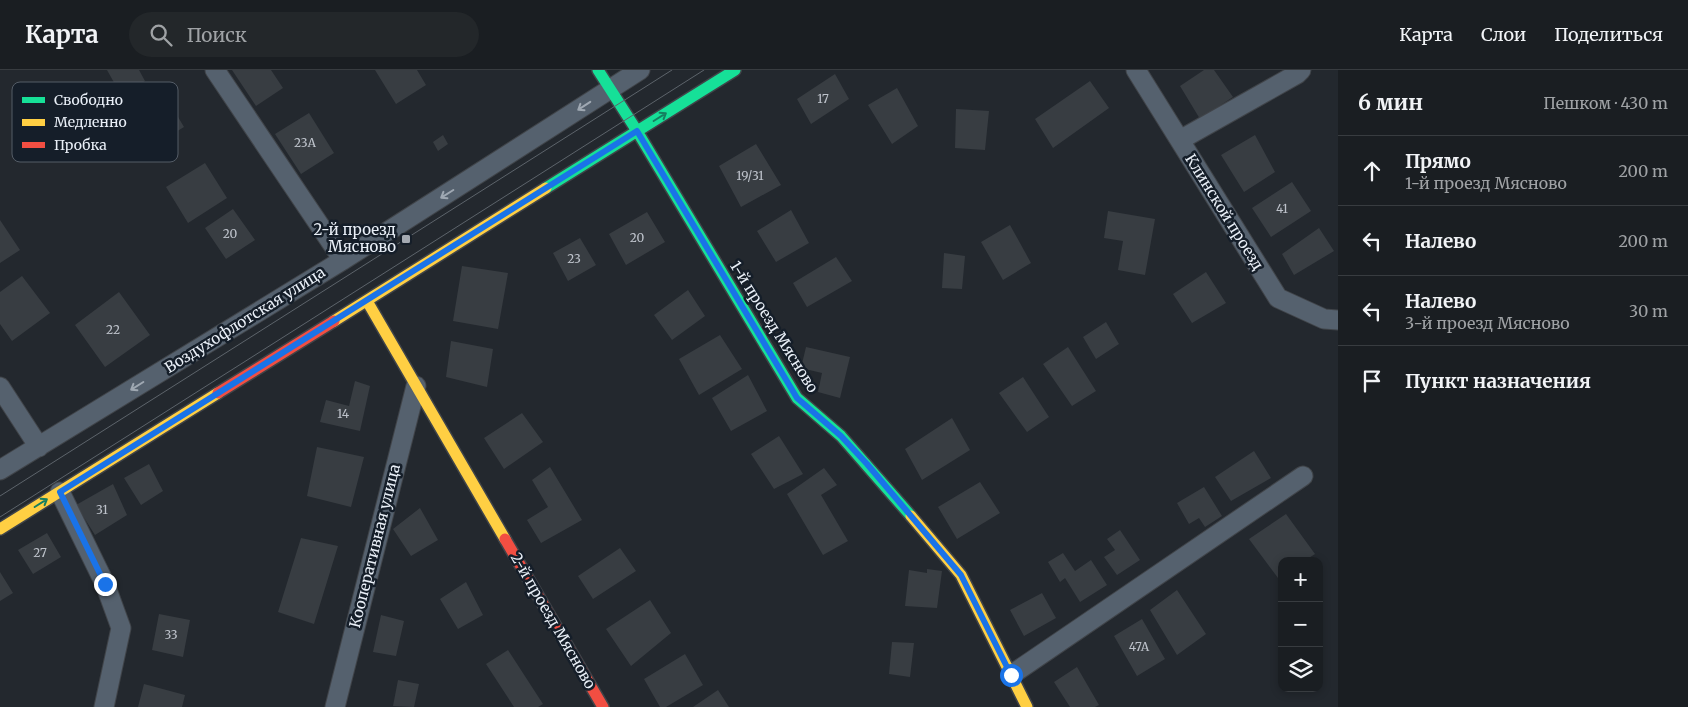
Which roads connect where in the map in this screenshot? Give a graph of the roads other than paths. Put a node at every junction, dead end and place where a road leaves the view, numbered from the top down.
1 (215, 70) edge
2 (598, 70) edge
3 (640, 70) edge
4 (735, 70) edge
5 (1136, 70) edge
6 (1301, 70) edge
7 (611, 89) junction
8 (637, 131) junction
9 (1180, 140) junction
10 (343, 260) junction
11 (366, 301) junction
12 (1338, 320) edge
13 (416, 386) junction
14 (0, 387) edge
15 (39, 446) junction
16 (0, 470) edge
17 (1303, 476) dead end
18 (60, 492) junction
19 (0, 530) edge
20 (1011, 675) junction
21 (104, 707) edge
22 (335, 707) edge
23 (603, 707) edge
24 (1027, 707) edge

1 - 10 street
2 - 7 street, 1-й проезд Мясново
3 - 7 street, Воздухофлотская улица
8 -> 4 street
5 - 9 street, Клинской проезд
6 - 9 street
7 - 8 street, 1-й проезд Мясново
7 -> 10 street, Воздухофлотская улица
8 - 11 street
8 - 20 street, 1-й проезд Мясново
9 - 12 street, Клинской проезд
10 -> 15 street, Воздухофлотская улица
11 - 13 street, 2-й проезд Мясново
11 - 18 street
13 - 22 street, Кооперативная улица
13 - 23 street, 2-й проезд Мясново
14 - 15 street
15 - 16 street, Воздухофлотская улица
17 - 20 street
19 -> 18 street
18 - 21 street
20 - 24 street, 1-й проезд Мясново

